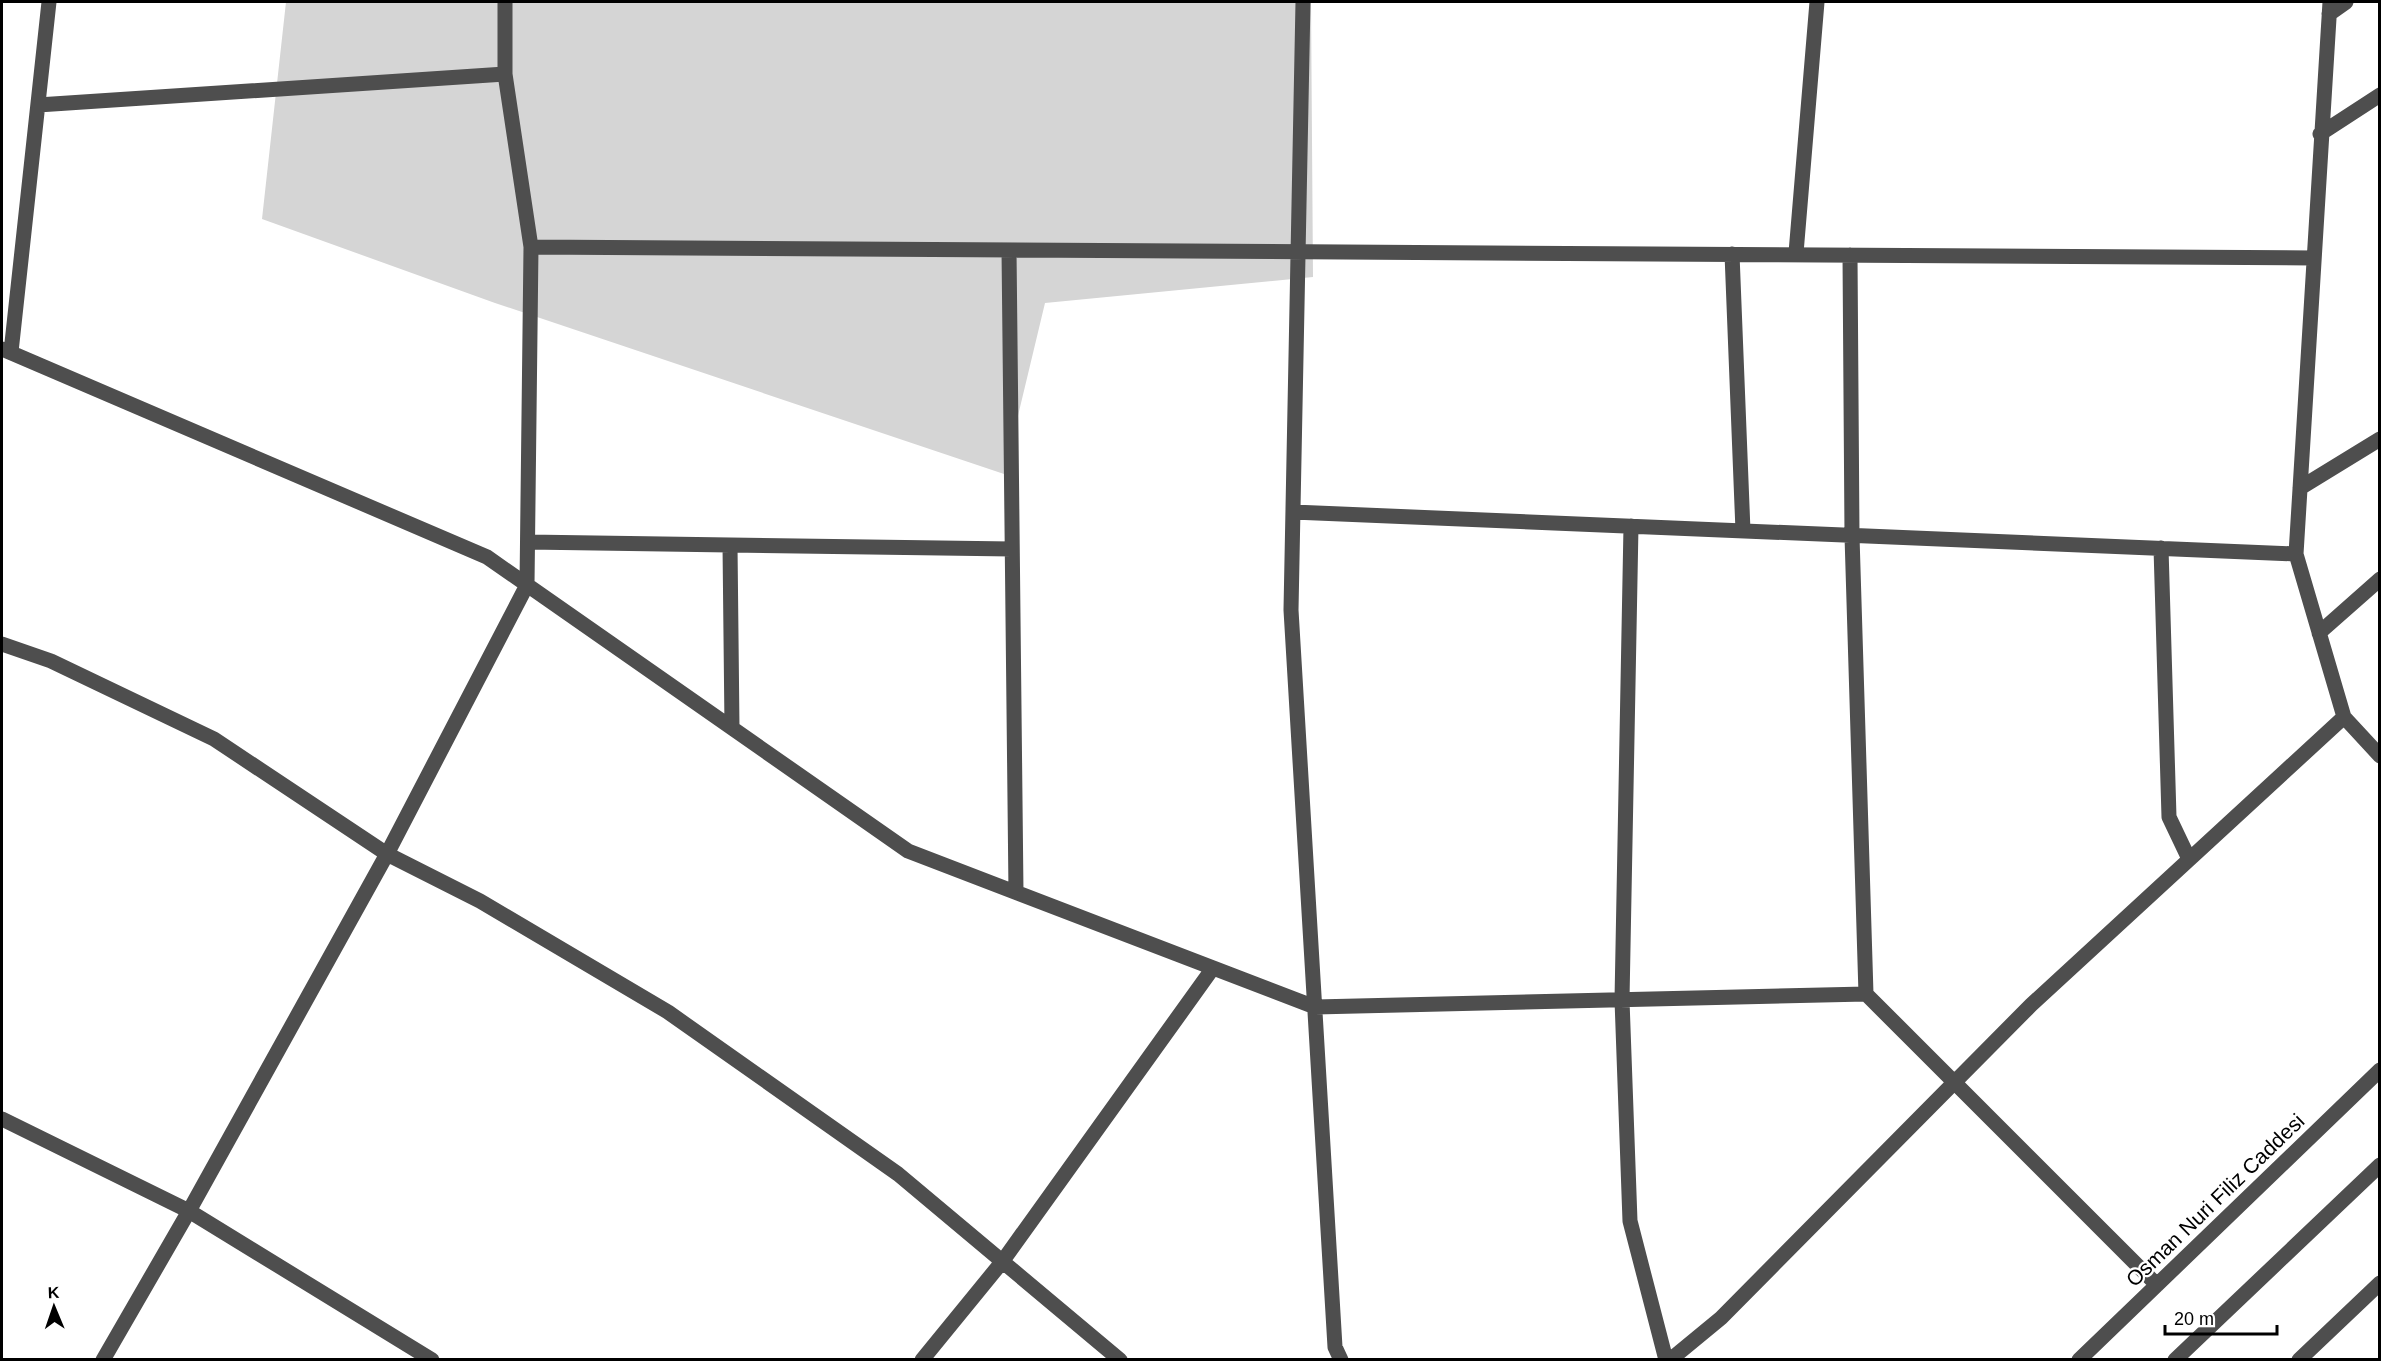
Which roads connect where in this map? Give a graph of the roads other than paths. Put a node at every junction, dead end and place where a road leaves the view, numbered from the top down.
1 (49, 2) edge
2 (505, 2) edge
3 (1303, 2) edge
4 (1817, 2) edge
5 (2346, 2) edge
6 (2329, 8) edge
7 (505, 74) junction
8 (2379, 95) edge
9 (38, 105) junction
10 (2320, 134) junction
11 (531, 247) junction
12 (1008, 250) junction
13 (1298, 252) junction
14 (1796, 253) junction
15 (1732, 254) junction
16 (1850, 255) junction
17 (2313, 258) junction
18 (6, 350) edge
19 (2379, 439) edge
20 (2300, 488) junction
21 (1293, 512) junction
22 (1630, 526) junction
23 (1743, 531) junction
24 (1852, 536) junction
25 (528, 542) junction
26 (730, 545) junction
27 (2161, 548) junction
28 (1012, 549) junction
29 (2296, 554) junction
30 (2379, 579) edge
31 (527, 585) junction
32 (2319, 633) junction
33 (2, 644) edge
34 (2344, 717) junction
35 (732, 728) junction
36 (2379, 756) edge
37 (387, 854) junction
38 (2189, 860) junction
39 (1016, 892) junction
40 (1213, 968) junction
41 (1866, 994) junction
42 (1622, 1000) junction
43 (1315, 1008) junction
44 (2379, 1070) edge
45 (1955, 1082) junction
46 (2, 1119) edge
47 (2379, 1165) edge
48 (189, 1211) junction
49 (1002, 1262) junction
50 (2379, 1283) edge
51 (2157, 1285) junction
52 (103, 1359) edge
53 (432, 1359) edge
54 (922, 1359) edge
55 (1120, 1359) edge
56 (1341, 1359) edge
57 (1666, 1359) edge
58 (1671, 1359) edge
59 (2079, 1359) edge
60 (2175, 1359) edge
61 (2299, 1359) edge

1 - 9 street
2 - 7 street
3 - 13 street
4 - 14 street
5 - 6 street
6 - 10 street
7 - 9 street
7 - 11 street
8 - 10 street
9 - 18 street
10 - 17 street
11 - 12 street
11 - 25 street
12 - 13 street
12 - 28 street
13 - 15 street
13 - 21 street
14 - 15 street
14 - 16 street
15 - 23 street
16 - 17 street
16 - 24 street
17 - 20 street
18 - 31 street
19 - 20 street
20 - 29 street
21 - 22 street
21 - 43 street
22 - 23 street
22 - 42 street
23 - 24 street
24 - 27 street
24 - 41 street
25 - 26 street
25 - 31 street
26 - 28 street
26 - 35 street
27 - 29 street
27 - 38 street
28 - 39 street
29 - 32 street
30 - 32 street
31 - 35 street
31 - 37 street
32 - 34 street
33 - 37 street
34 - 36 street
34 - 38 street
35 - 39 street
37 - 48 street
37 - 49 street
38 - 45 street
39 - 40 street
40 - 43 street
40 - 49 street
41 - 42 street
41 - 45 street
42 - 43 street
42 - 57 street
43 - 56 street
44 - 51 street, Osman Nuri Filiz Caddesi
45 - 51 street
45 - 58 street
46 - 48 street
47 - 60 street
48 - 52 street
48 - 53 street
49 - 54 street
49 - 55 street
50 - 61 street
51 - 59 street, Osman Nuri Filiz Caddesi

